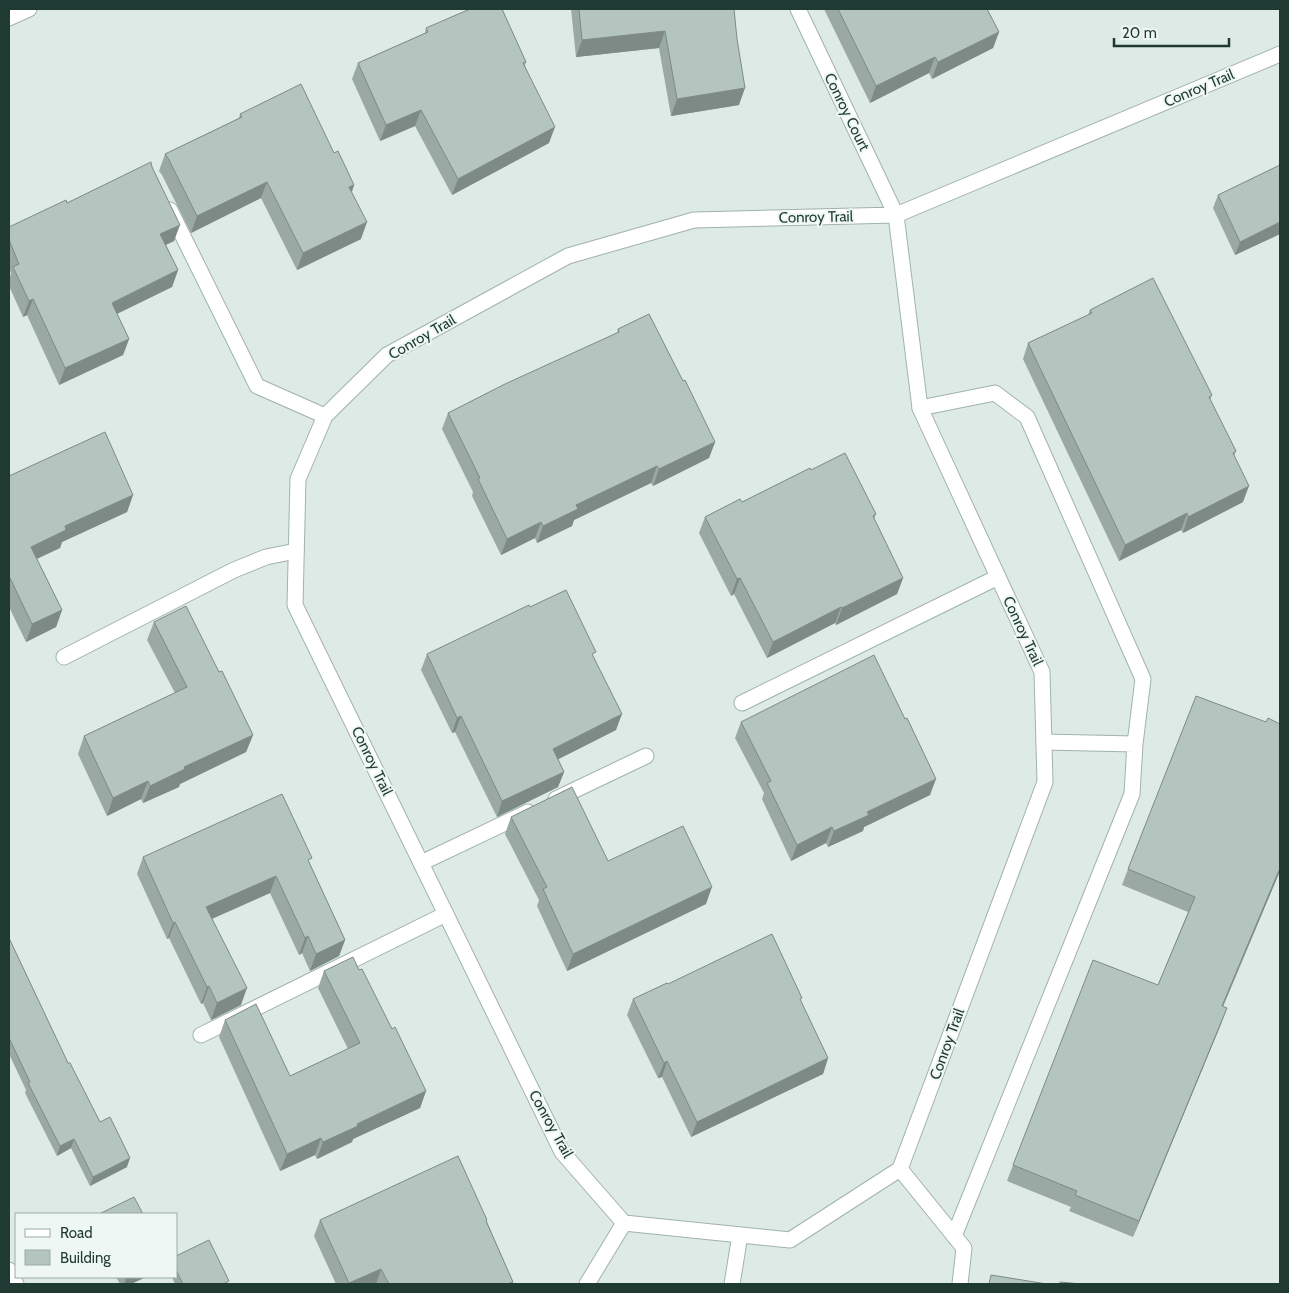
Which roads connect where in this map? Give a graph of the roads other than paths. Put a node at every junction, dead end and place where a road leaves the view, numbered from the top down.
1 (28, 9) edge
2 (798, 9) edge
3 (9, 18) edge
4 (1280, 54) edge
5 (163, 196) edge
6 (896, 215) junction
7 (920, 408) junction
8 (325, 416) junction
9 (296, 551) junction
10 (998, 577) junction
11 (64, 657) dead end
12 (742, 703) dead end
13 (1044, 742) junction
14 (1135, 744) junction
15 (646, 756) dead end
16 (421, 863) junction
17 (446, 914) junction
18 (201, 1035) dead end
19 (900, 1169) junction
20 (624, 1223) junction
21 (740, 1235) junction
22 (954, 1236) junction
23 (9, 1270) edge
24 (16, 1284) edge
25 (587, 1284) edge
26 (732, 1284) edge
27 (960, 1284) edge

1 - 3 street
2 - 6 street, Conroy Court
4 - 6 street, Conroy Trail
5 - 8 street
6 - 7 street, Conroy Trail
6 - 8 street, Conroy Trail
7 - 10 street, Conroy Trail
7 - 14 street
8 - 9 street, Conroy Trail
9 - 11 street
9 - 16 street, Conroy Trail
10 - 12 street
10 - 13 street, Conroy Trail
13 - 14 street
13 - 19 street, Conroy Trail
14 - 22 street
15 - 16 street
16 - 17 street, Conroy Trail
17 - 18 street
17 - 20 street, Conroy Trail
19 - 21 street
19 - 22 street
20 - 21 street
20 - 25 street
21 - 26 street
22 - 27 street
23 - 24 street

